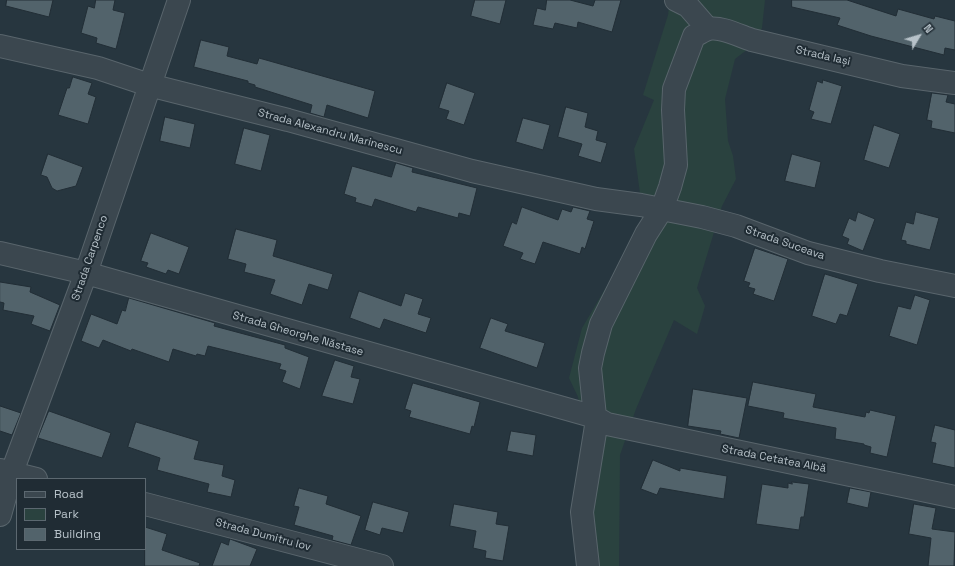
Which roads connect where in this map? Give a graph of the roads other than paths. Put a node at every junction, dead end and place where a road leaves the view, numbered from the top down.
1 (179, 0) edge
2 (676, 0) edge
3 (702, 32) junction
4 (0, 46) edge
5 (955, 83) edge
6 (149, 85) junction
7 (662, 209) junction
8 (0, 253) edge
9 (86, 273) junction
10 (955, 286) edge
11 (595, 417) junction
12 (6, 471) edge
13 (32, 478) edge
14 (955, 497) edge
15 (146, 504) edge
16 (0, 516) edge
17 (382, 566) edge
18 (588, 566) edge

1 - 6 street, Strada Carpenco
2 - 3 street
3 - 5 street, Strada Iași
3 - 7 street
4 - 6 street, Strada Alexandru Marinescu
6 - 7 street, Strada Alexandru Marinescu
6 - 9 street, Strada Carpenco
7 - 10 street, Strada Suceava
7 - 11 street
8 - 9 street, Strada Gheorghe Năstase
9 - 11 street, Strada Gheorghe Năstase
9 - 12 street, Strada Carpenco
11 - 14 street, Strada Cetatea Albă
11 - 18 street
12 - 13 street
12 - 16 street, Strada Carpenco
15 - 17 street, Strada Dumitru Iov

